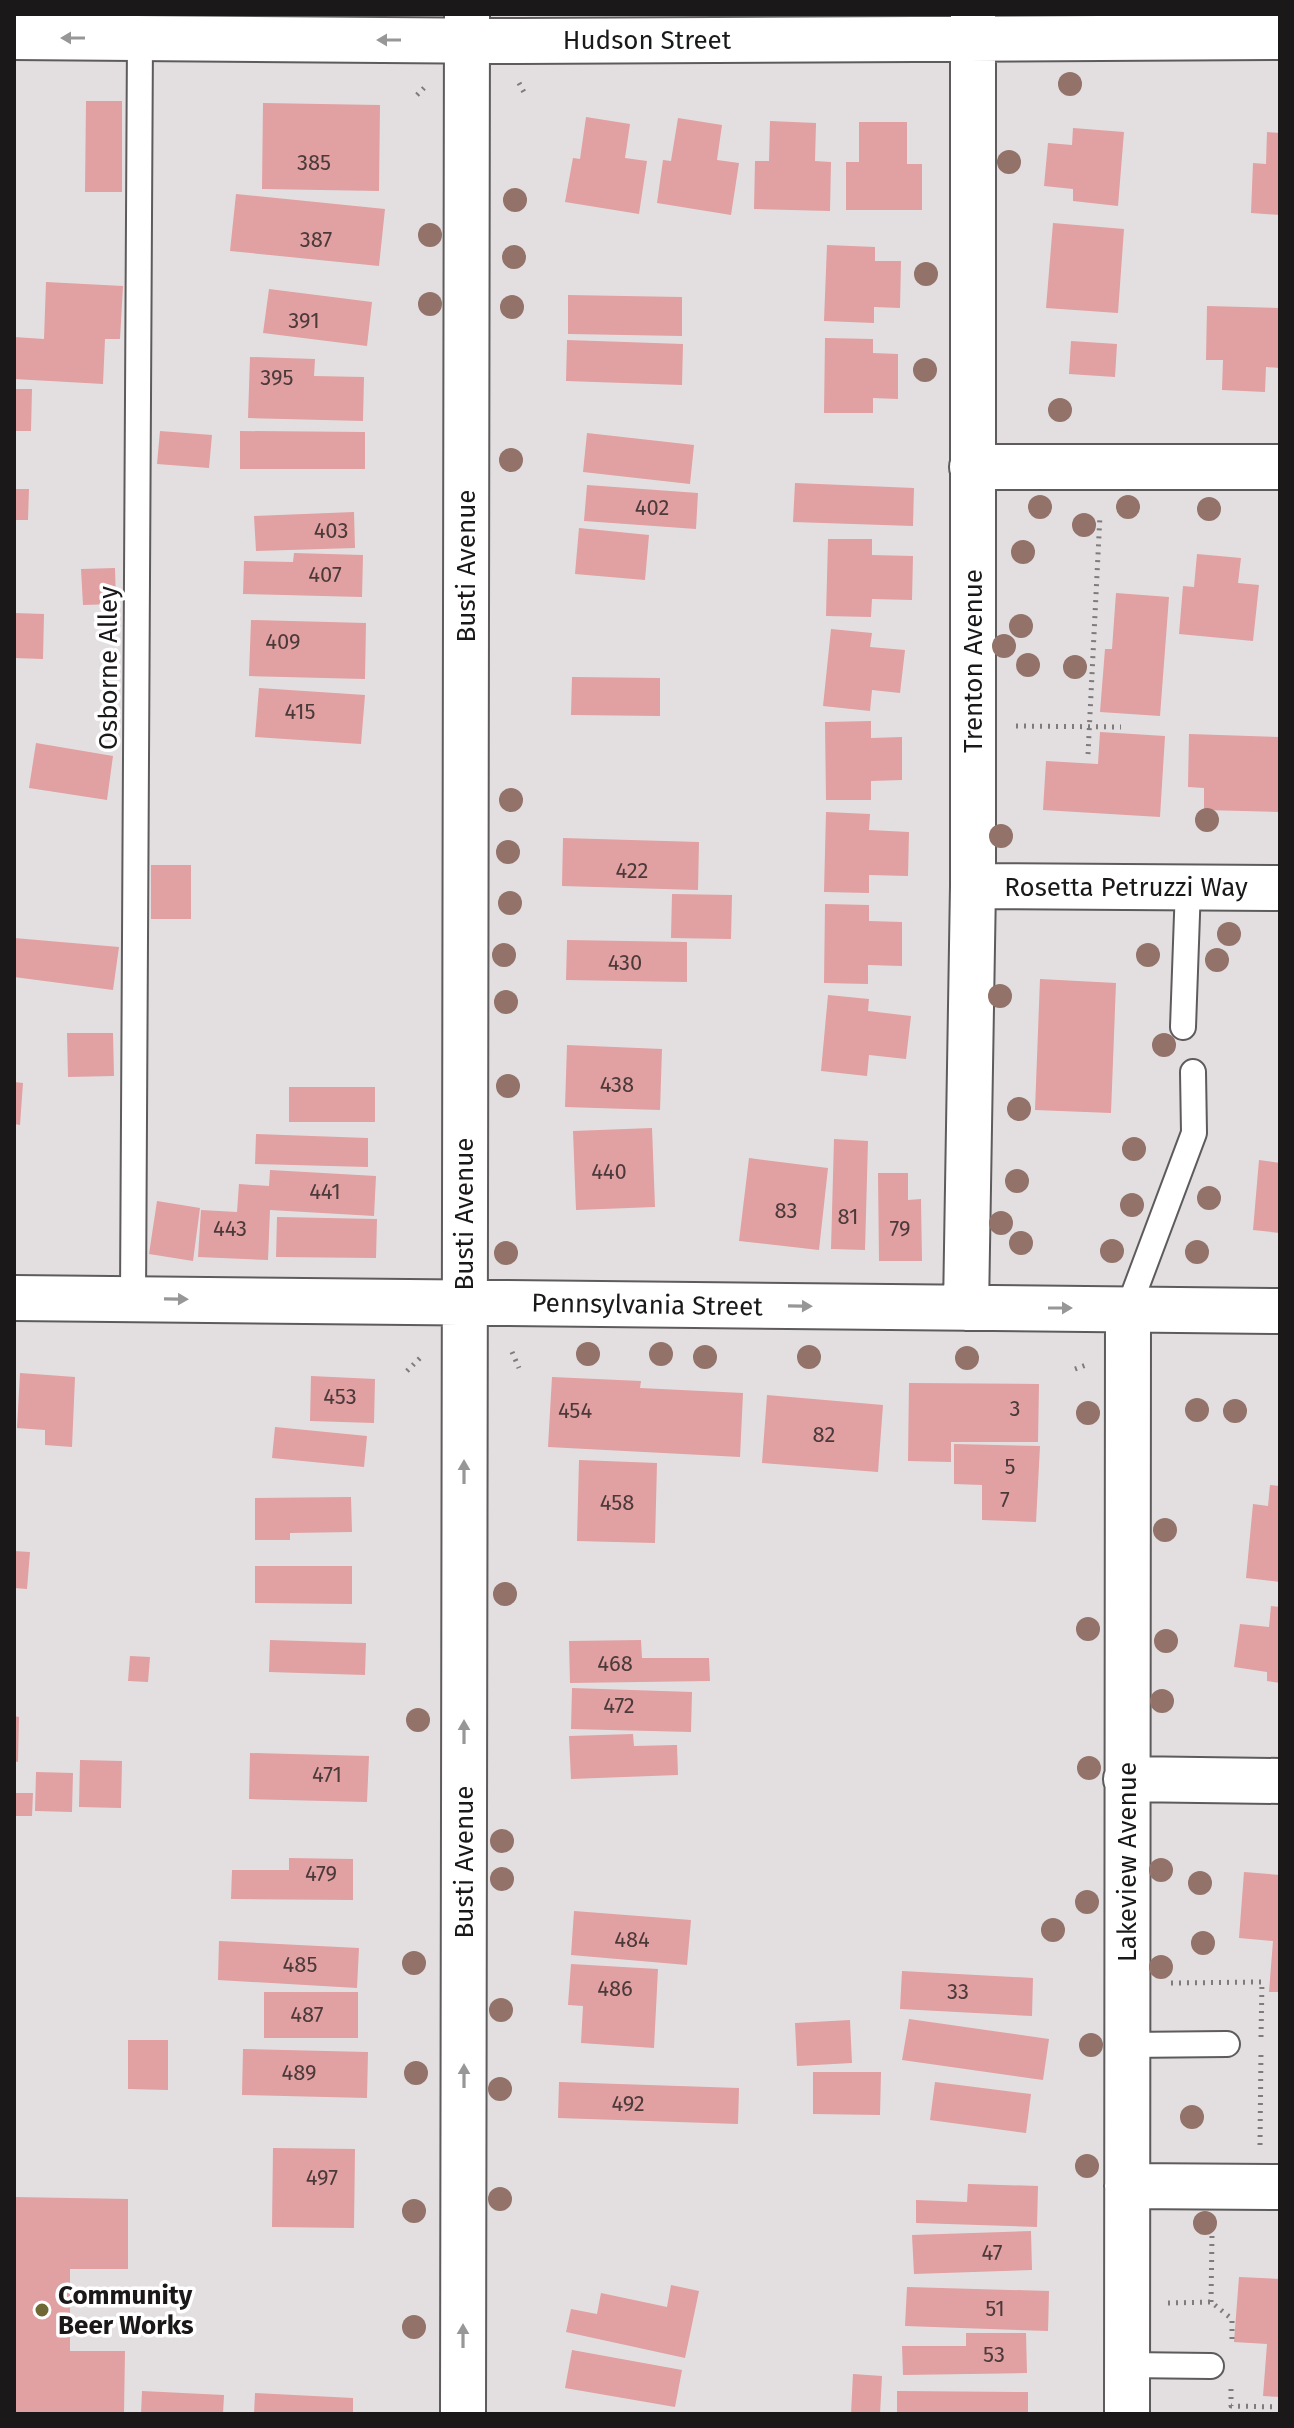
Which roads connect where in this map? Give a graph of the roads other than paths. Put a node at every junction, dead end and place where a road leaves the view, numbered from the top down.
1 (973, 26) edge
2 (467, 27) edge
3 (14, 37) edge
4 (1280, 37) edge
5 (140, 38) junction
6 (972, 467) junction
7 (1280, 467) edge
8 (973, 886) junction
9 (1188, 887) junction
10 (1280, 888) edge
11 (1183, 1027) dead end
12 (1193, 1072) dead end
13 (14, 1298) edge
14 (133, 1298) junction
15 (464, 1303) junction
16 (966, 1308) junction
17 (1128, 1309) junction
18 (1280, 1311) edge
19 (1126, 1779) junction
20 (1280, 1781) edge
21 (1227, 2044) dead end
22 (1127, 2045) junction
23 (1127, 2186) junction
24 (1280, 2187) edge
25 (1127, 2365) junction
26 (1211, 2366) dead end
27 (463, 2414) edge
28 (1127, 2414) edge

1 - 2 street, Hudson Street
1 - 4 street, Hudson Street
1 - 6 street, Trenton Avenue
2 -> 5 street, Hudson Street
2 - 15 street, Busti Avenue
5 -> 3 street, Hudson Street
5 - 14 lane, Osborne Alley
6 - 7 street
6 - 8 street, Trenton Avenue
8 - 9 street, Rosetta Petruzzi Way
8 - 16 street, Trenton Avenue
9 - 10 street, Rosetta Petruzzi Way
9 - 11 lane
12 - 17 lane
13 - 14 street, Pennsylvania Street
14 -> 15 street, Pennsylvania Street
15 -> 16 street, Pennsylvania Street
27 -> 15 street, Busti Avenue
16 -> 17 street, Pennsylvania Street
17 - 18 street, Pennsylvania Street
17 - 19 street, Lakeview Avenue
19 - 20 street
19 - 22 street, Lakeview Avenue
21 - 22 lane
22 - 23 street, Lakeview Avenue
23 - 24 street
23 - 25 street, Lakeview Avenue
25 - 26 lane
25 - 28 street, Lakeview Avenue

